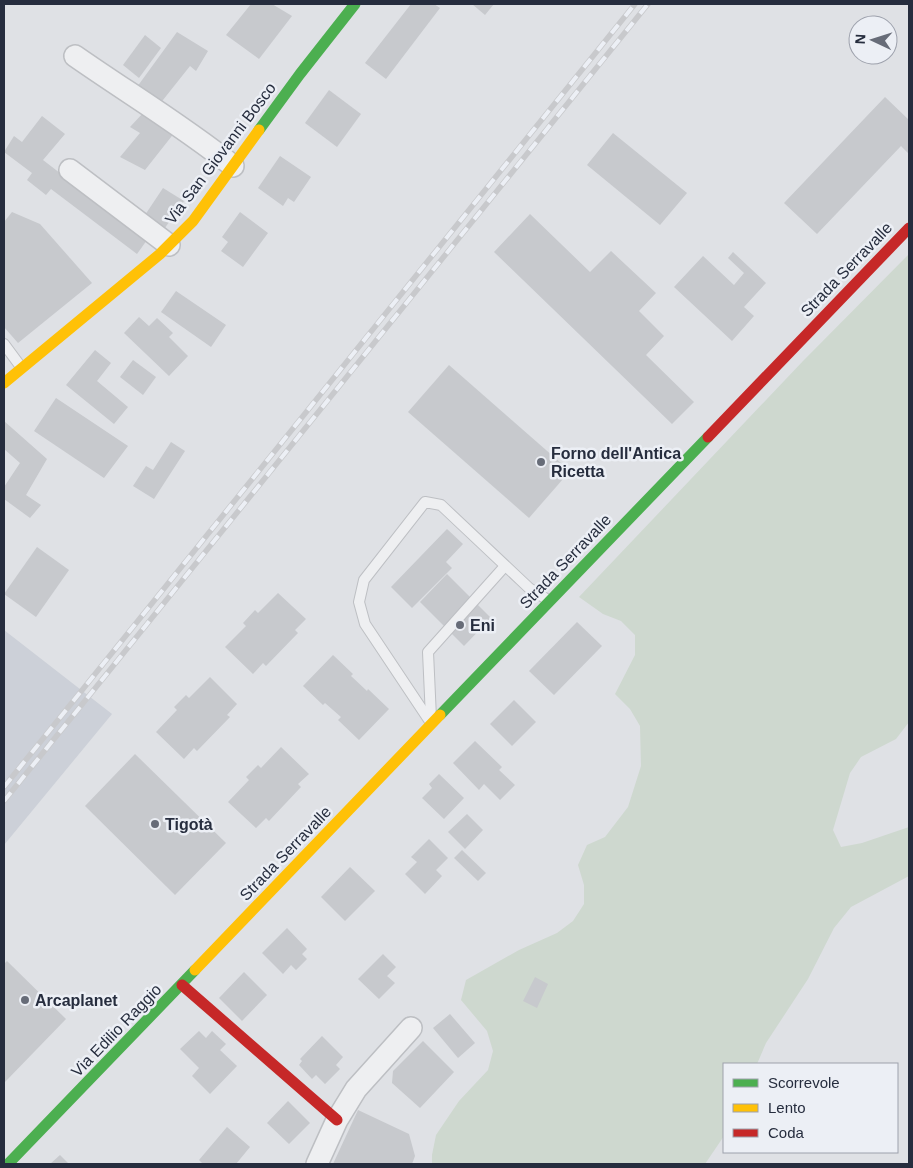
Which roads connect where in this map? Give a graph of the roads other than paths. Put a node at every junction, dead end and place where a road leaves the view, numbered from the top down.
1 (355, 4) edge
2 (75, 56) dead end
3 (234, 166) junction
4 (70, 170) dead end
5 (909, 228) edge
6 (169, 245) junction
7 (4, 344) edge
8 (22, 368) junction
9 (4, 383) edge
10 (505, 566) junction
11 (549, 601) junction
12 (432, 724) junction
13 (246, 918) joint
14 (182, 985) junction
15 (411, 1028) dead end
16 (337, 1120) junction
17 (8, 1164) edge
18 (318, 1164) edge

1 - 3 main road, Via San Giovanni Bosco
2 - 3 street
3 - 6 main road, Via San Giovanni Bosco
4 - 6 street
5 - 11 main road, Strada Serravalle
6 - 8 main road, Via San Giovanni Bosco
7 - 8 lane
8 - 9 main road, Via San Giovanni Bosco
10 - 11 lane
10 - 12 lane
10 - 12 lane
11 - 12 main road, Strada Serravalle
12 - 13 main road, Strada Serravalle
13 - 14 main road, Via Edilio Raggio
14 - 16 main road
14 - 17 main road, Via Edilio Raggio
15 - 16 street
16 - 18 street

